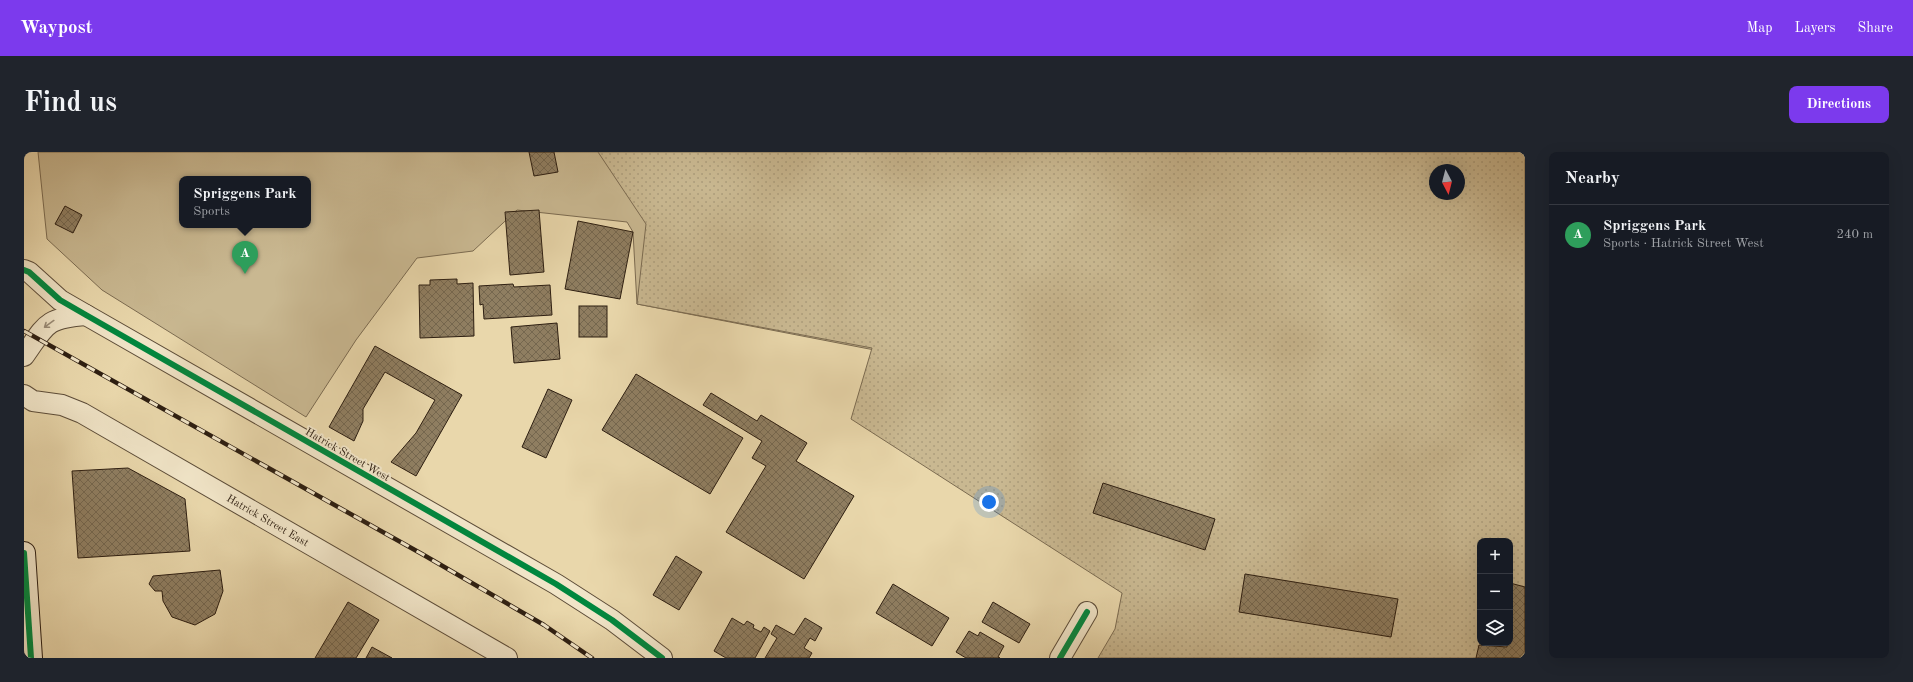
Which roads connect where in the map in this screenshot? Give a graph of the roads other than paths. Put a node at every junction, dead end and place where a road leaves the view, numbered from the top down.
1 (24, 270) edge
2 (86, 315) junction
3 (24, 356) edge
4 (24, 395) edge
5 (24, 553) edge
6 (1087, 612) dead end
7 (30, 658) edge
8 (507, 658) edge
9 (662, 658) edge
10 (1060, 658) edge

1 - 2 street, Hatrick Street West
2 -> 3 street
2 - 9 street, Hatrick Street West
4 - 8 street, Hatrick Street East
5 - 7 main road
6 - 10 street

